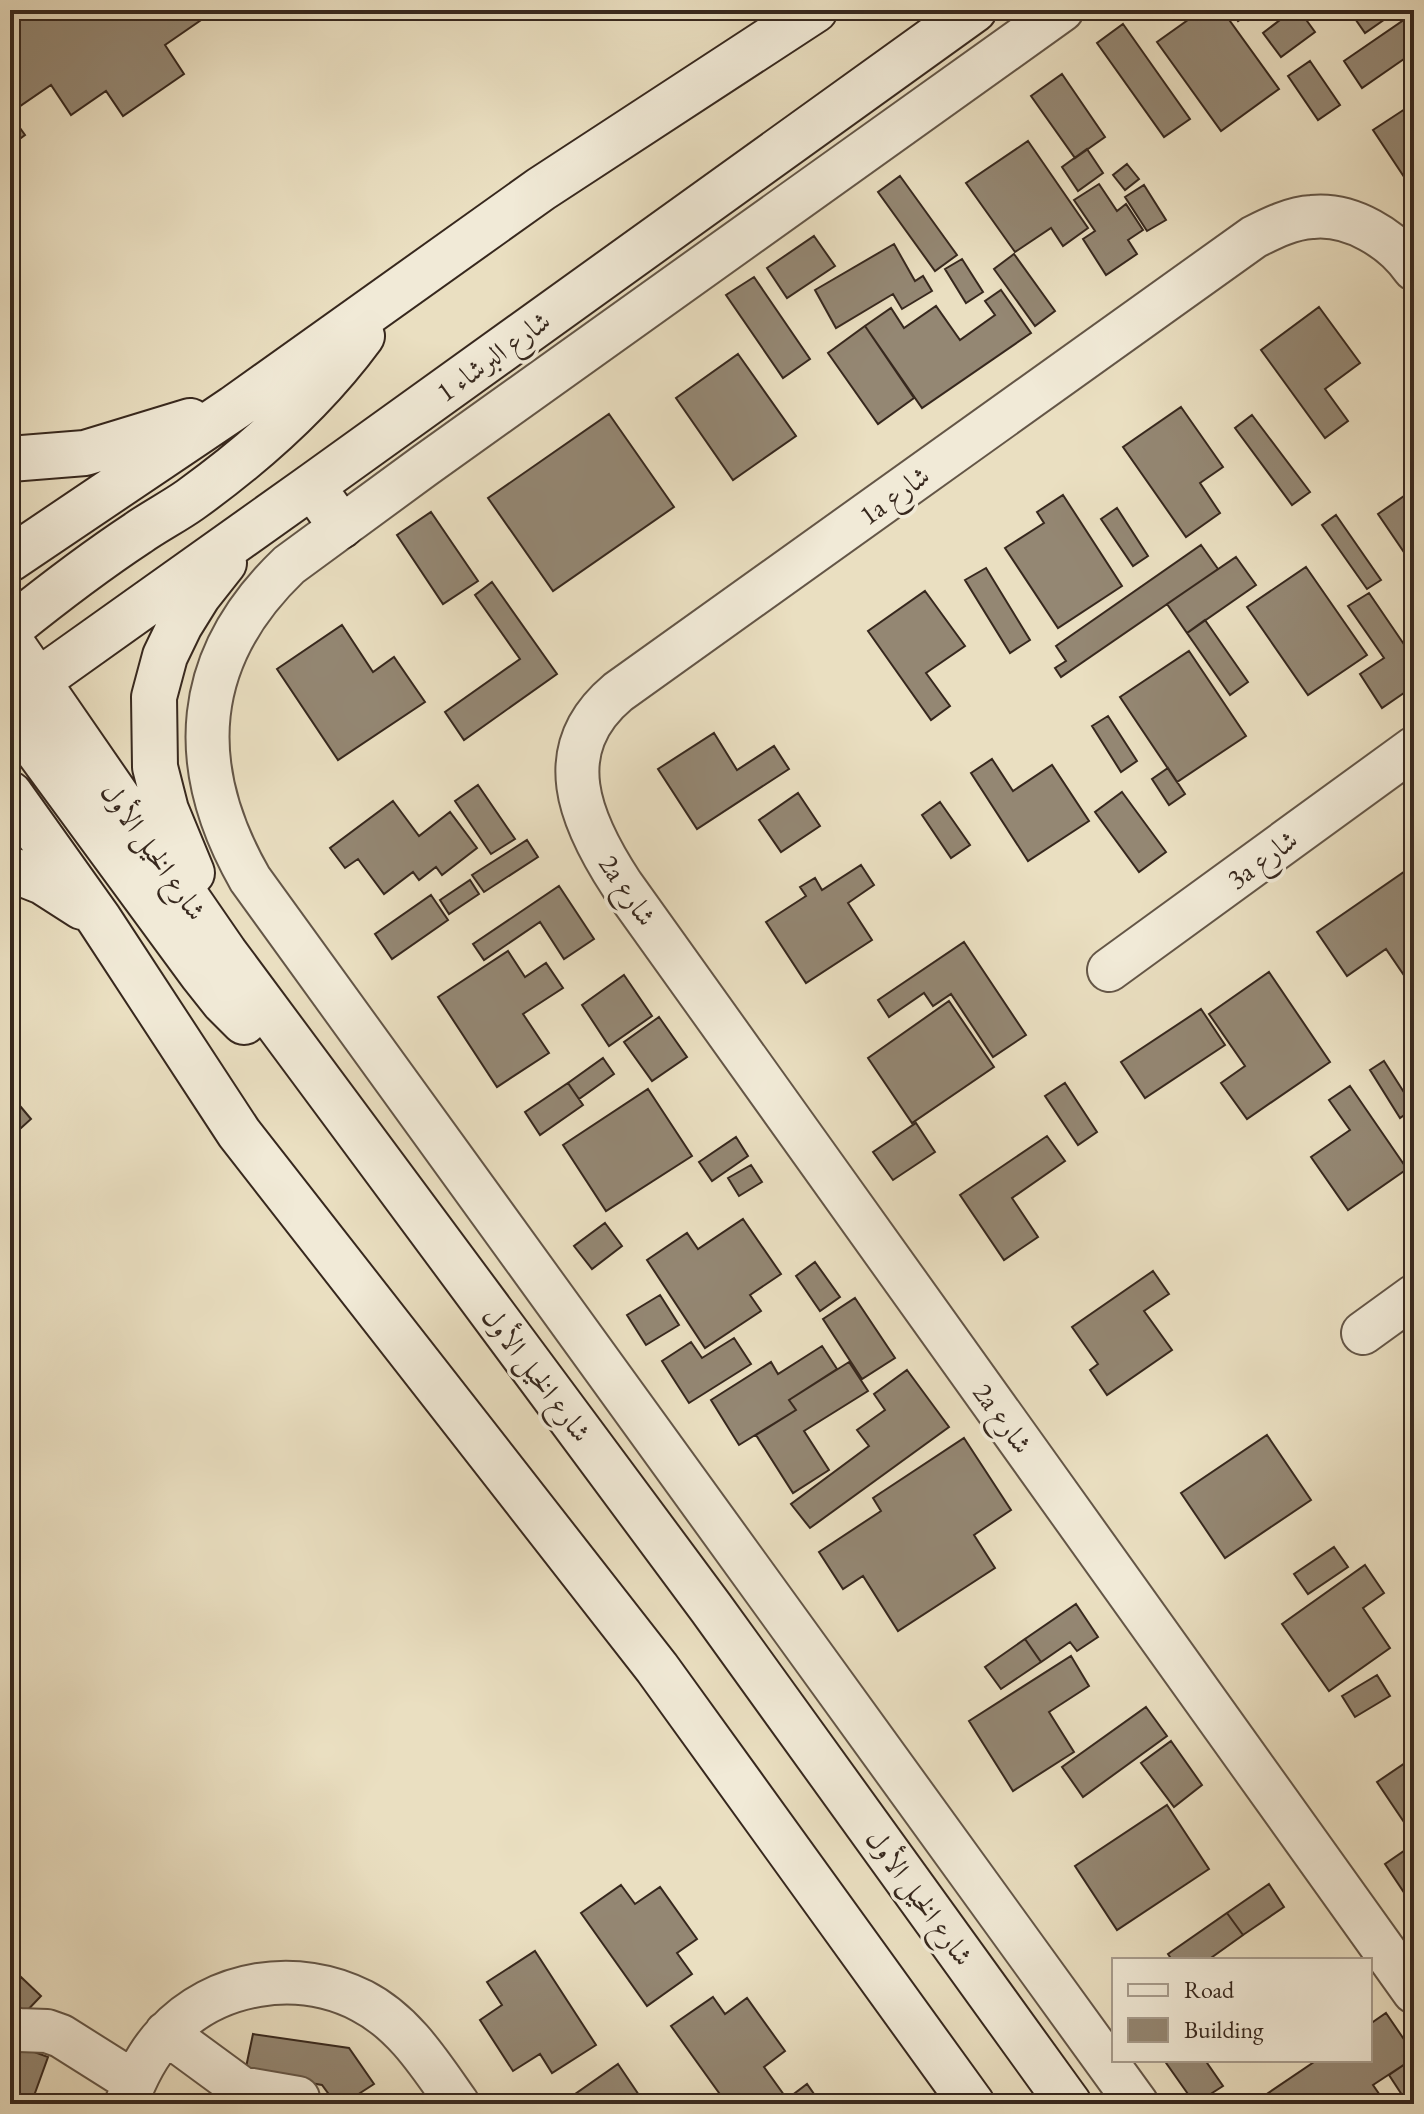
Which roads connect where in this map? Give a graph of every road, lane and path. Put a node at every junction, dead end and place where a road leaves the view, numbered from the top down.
1 (815, 10) edge
2 (974, 10) edge
3 (1062, 10) edge
4 (1414, 269) edge
5 (392, 295) junction
6 (234, 408) junction
7 (10, 459) edge
8 (312, 486) junction
9 (341, 526) junction
10 (252, 530) junction
11 (10, 559) edge
12 (10, 628) edge
13 (10, 641) edge
14 (17, 691) edge
15 (1414, 748) edge
16 (10, 794) edge
17 (596, 842) joint
18 (10, 869) edge
19 (99, 919) junction
20 (225, 953) junction
21 (1109, 970) dead end
22 (313, 1073) junction
23 (1414, 1296) edge
24 (1363, 1333) dead end
25 (1414, 1992) edge
26 (10, 2028) edge
27 (166, 2033) junction
28 (130, 2093) edge
29 (298, 2098) dead end
30 (458, 2104) edge
31 (972, 2104) edge
32 (1069, 2104) edge
33 (1137, 2104) edge

1 - 5 main road
2 - 8 main road, شارع البرشاء 1
3 - 9 street
4 - 17 street, 1a شارع
5 - 6 main road
5 - 12 main road
6 - 7 main road
6 - 11 main road
8 - 9 main road
8 - 10 main road, شارع البرشاء 1
9 - 33 street
10 - 14 main road, شارع البرشاء 1
10 - 20 main road
13 - 14 main road, شارع الخيل الأول
14 - 20 main road, شارع الخيل الأول
14 - 22 main road
15 - 21 street, 3a شارع
16 - 19 main road
17 - 25 street, 2a شارع
18 - 19 main road
19 - 31 main road
20 - 22 main road, شارع الخيل الأول
22 - 32 main road, شارع الخيل الأول
23 - 24 street
26 - 28 street
27 - 28 street
27 - 29 street
27 - 30 street

